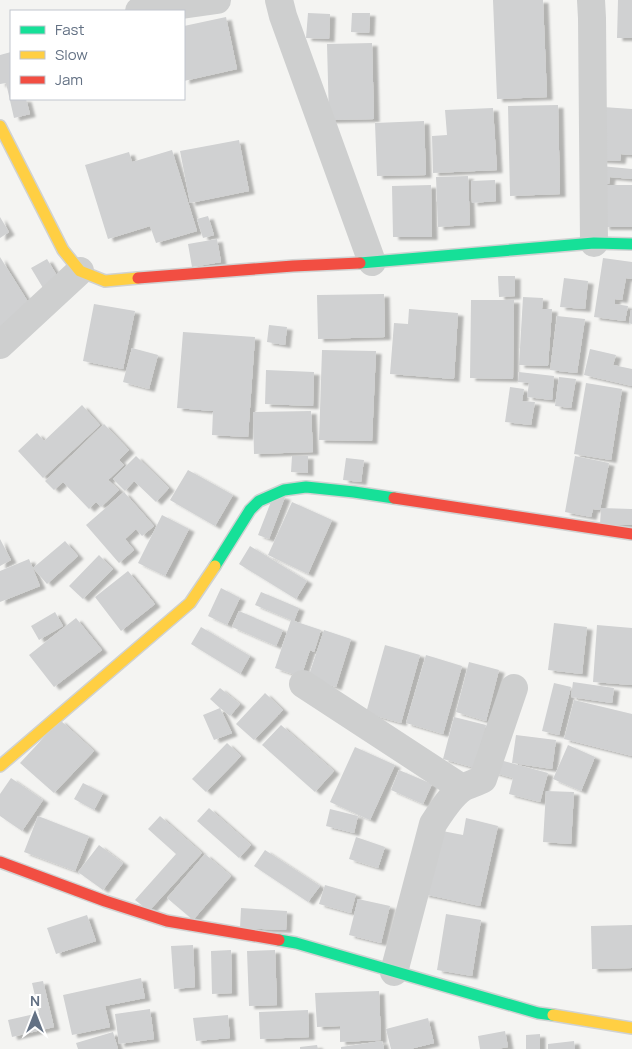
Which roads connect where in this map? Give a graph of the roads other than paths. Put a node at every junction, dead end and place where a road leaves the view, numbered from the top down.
1 (217, 0) edge
2 (279, 0) edge
3 (591, 0) edge
4 (146, 10) edge
5 (0, 126) edge
6 (594, 243) junction
7 (632, 244) edge
8 (372, 262) junction
9 (80, 271) junction
10 (0, 345) edge
11 (632, 534) edge
12 (303, 684) dead end
13 (514, 688) dead end
14 (0, 766) edge
15 (462, 788) junction
16 (0, 862) edge
17 (394, 972) junction
18 (632, 1028) edge

1 - 4 street
2 - 8 street
3 - 6 street
5 - 9 street
6 - 7 street
6 - 8 street
8 - 9 street
9 - 10 street
11 - 14 street
12 - 15 street
13 - 15 street
15 - 17 street
16 - 17 street
17 - 18 street

